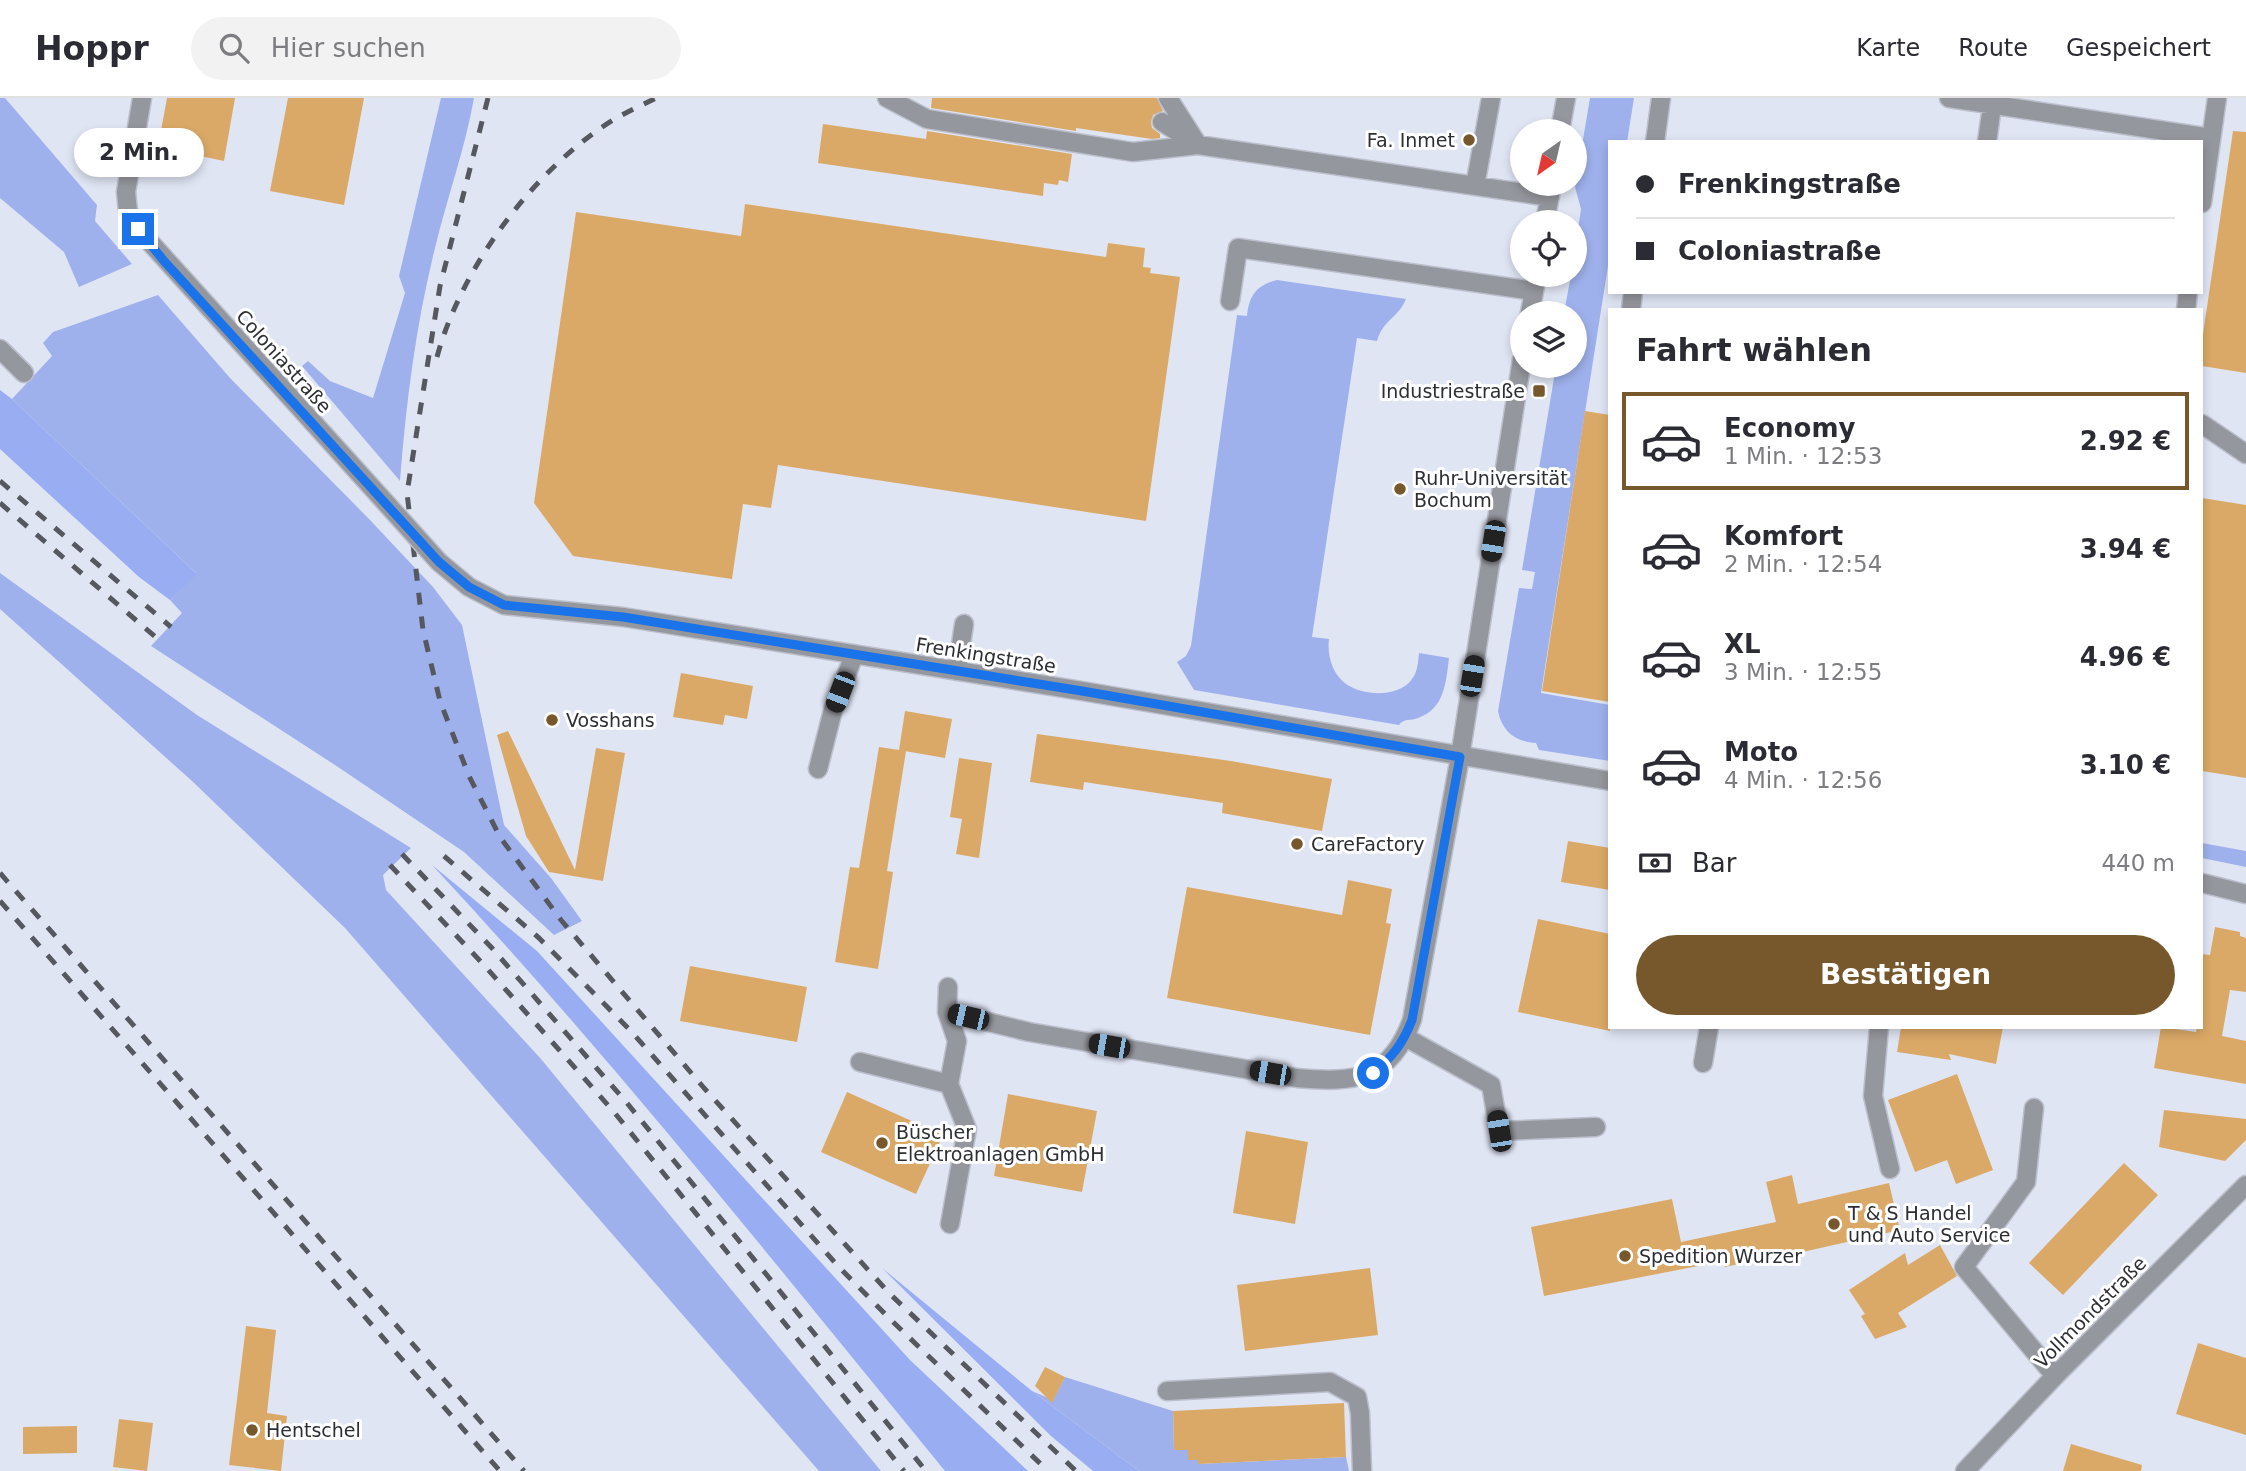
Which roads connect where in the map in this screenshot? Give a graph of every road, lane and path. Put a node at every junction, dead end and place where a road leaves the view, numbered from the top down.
1 (142, 98) edge
2 (887, 98) edge
3 (1168, 98) edge
4 (1491, 98) edge
5 (1566, 98) edge
6 (1661, 98) edge
7 (1949, 98) edge
8 (2217, 98) edge
9 (1992, 106) junction
10 (1562, 119) edge
11 (1162, 122) dead end
12 (2211, 138) junction
13 (1655, 140) edge
14 (1987, 140) edge
15 (1198, 145) junction
16 (1475, 186) junction
17 (1510, 188) edge
18 (2203, 196) edge
19 (1510, 280) edge
20 (1230, 301) dead end
21 (0, 349) edge
22 (24, 373) dead end
23 (1519, 378) edge
24 (2203, 425) edge
25 (2246, 454) edge
26 (504, 605) joint
27 (964, 624) dead end
28 (854, 655) junction
29 (957, 671) junction
30 (1460, 757) junction
31 (818, 769) dead end
32 (1608, 781) edge
33 (2203, 883) edge
34 (2246, 894) edge
35 (948, 987) dead end
36 (947, 1013) junction
37 (1709, 1029) edge
38 (1880, 1029) edge
39 (1405, 1037) junction
40 (860, 1062) dead end
41 (1703, 1063) dead end
42 (949, 1084) junction
43 (2034, 1108) dead end
44 (1596, 1127) dead end
45 (1890, 1169) dead end
46 (2246, 1185) edge
47 (950, 1224) dead end
48 (2055, 1376) junction
49 (1167, 1391) dead end
50 (1362, 1471) edge
51 (1965, 1471) edge

1 - 26 street, Coloniastraße, bridge
2 - 15 street
3 - 15 street
4 - 16 street
5 - 10 street
6 - 13 street
7 - 9 street
8 - 12 street
9 - 12 street
9 - 14 street
11 - 15 street
12 - 18 street
15 - 16 street
16 - 17 street
19 - 20 street
21 - 22 street
23 - 30 street
24 - 25 street
26 - 28 street, Frenkingstraße
27 - 29 street
28 - 29 street, Frenkingstraße
28 - 31 street
29 - 30 street, Frenkingstraße
30 - 32 street, Frenkingstraße
30 - 39 street
33 - 34 street
35 - 36 street
36 - 39 street
36 - 42 street
37 - 41 street
38 - 45 street
39 - 44 street
40 - 42 street
42 - 47 street
43 - 48 street
46 - 48 street, Vollmondstraße
48 - 51 street, Vollmondstraße
49 - 50 street

